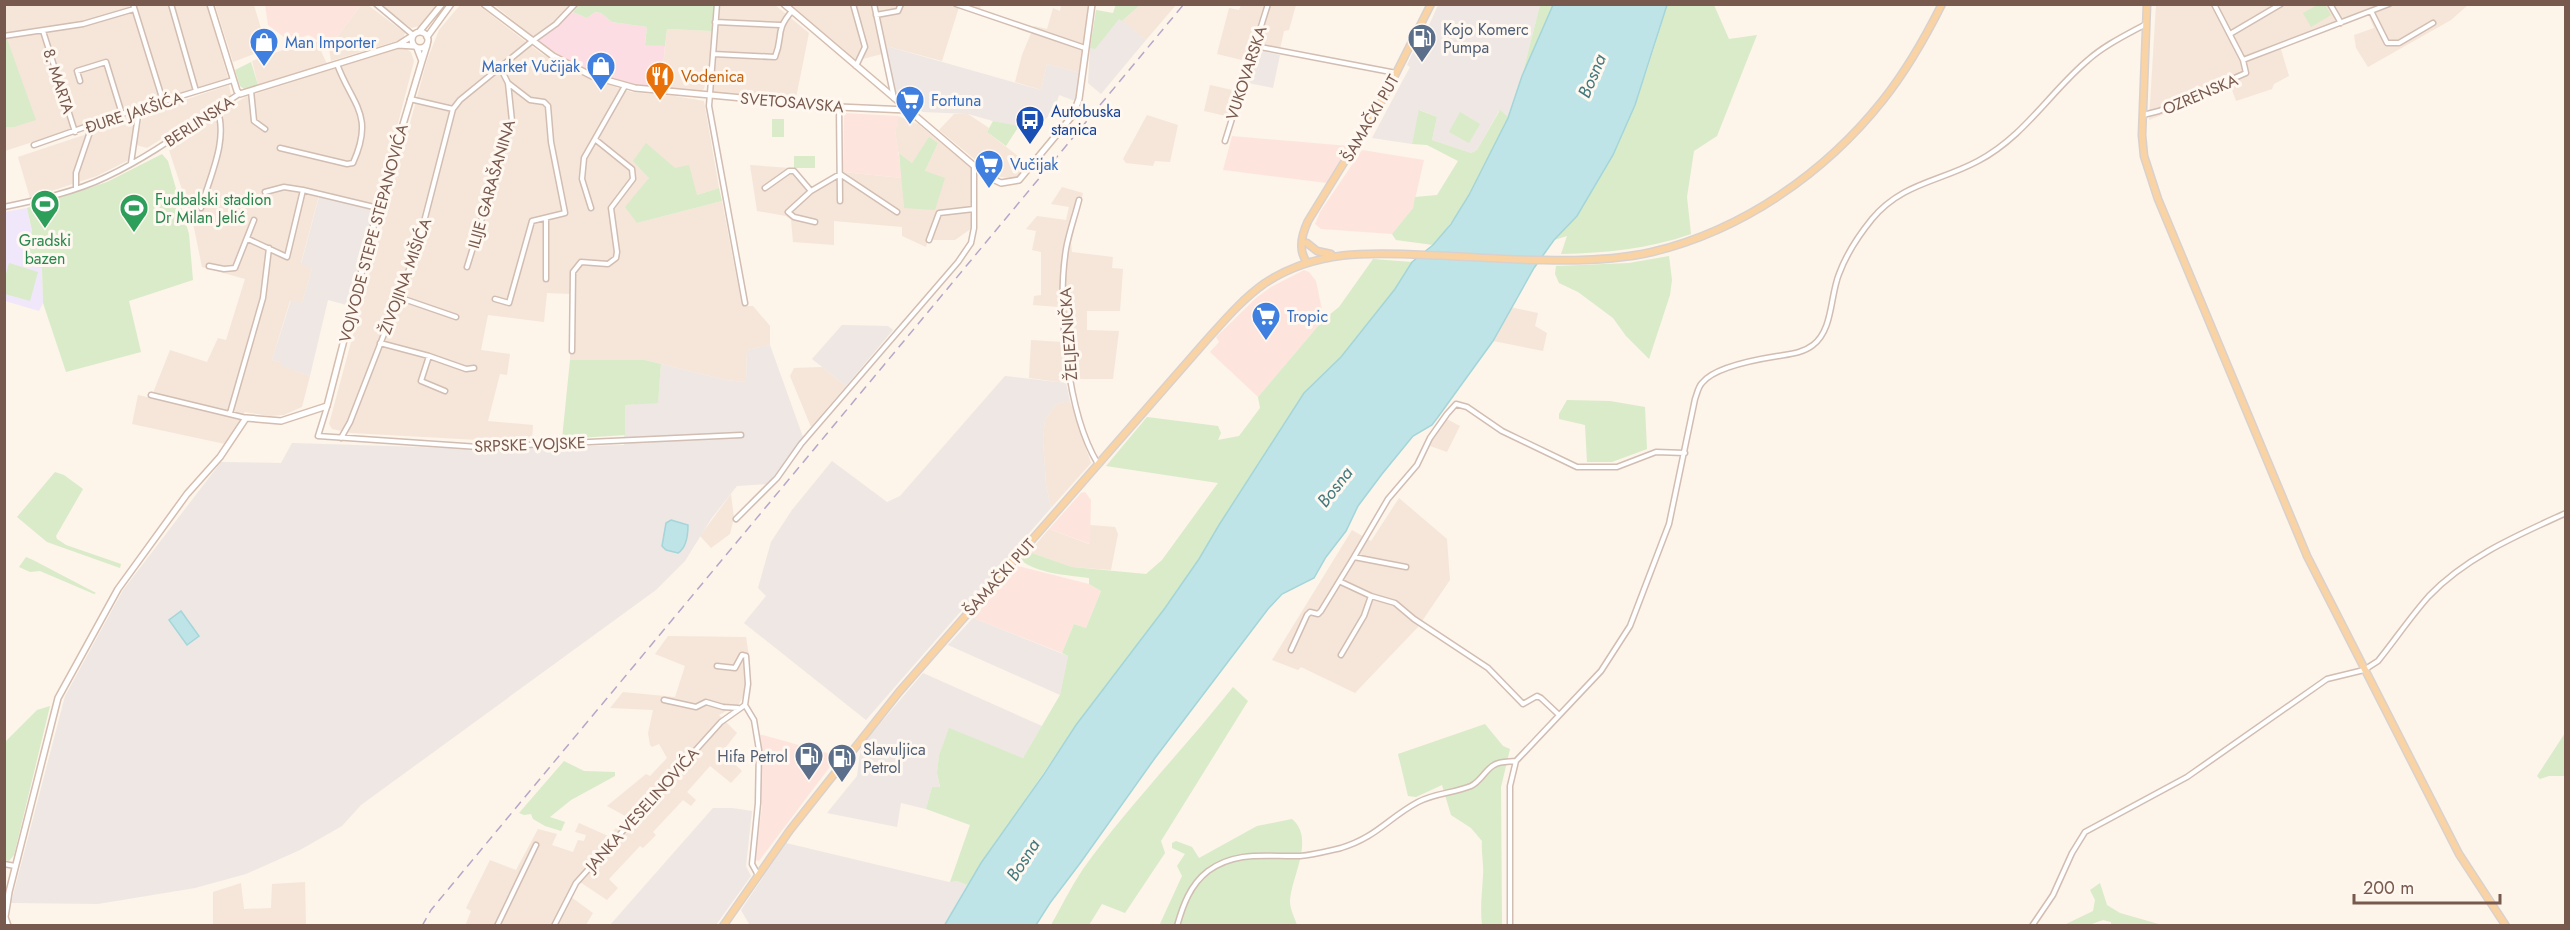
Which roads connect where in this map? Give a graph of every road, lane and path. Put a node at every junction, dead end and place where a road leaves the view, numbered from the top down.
1 (171, 4) edge
2 (210, 4) edge
3 (376, 4) edge
4 (442, 4) edge
5 (451, 4) edge
6 (484, 4) edge
7 (575, 4) edge
8 (717, 4) edge
9 (784, 4) edge
10 (853, 4) edge
11 (874, 4) edge
12 (901, 4) edge
13 (956, 4) edge
14 (1092, 4) edge
15 (1268, 4) edge
16 (1431, 4) edge
17 (1942, 4) edge
18 (2147, 4) edge
19 (2214, 4) edge
20 (2281, 4) edge
21 (2330, 4) edge
22 (2390, 4) edge
23 (2272, 6) edge
24 (133, 7) edge
25 (792, 11) junction
26 (2372, 11) junction
27 (876, 15) junction
28 (715, 22) junction
29 (2341, 23) junction
30 (2433, 23) dead end
31 (2147, 24) junction
32 (780, 25) junction
33 (43, 31) junction
34 (2230, 34) junction
35 (415, 35) junction
36 (4, 36) edge
37 (428, 37) junction
38 (531, 42) junction
39 (398, 45) junction
40 (427, 45) junction
41 (1255, 46) junction
42 (416, 47) junction
43 (1085, 48) junction
44 (713, 54) junction
45 (2243, 60) junction
46 (422, 61) junction
47 (337, 64) junction
48 (856, 66) junction
49 (500, 67) junction
50 (1397, 73) junction
51 (234, 80) junction
52 (80, 81) dead end
53 (508, 83) junction
54 (625, 86) junction
55 (195, 91) junction
56 (251, 91) junction
57 (240, 94) junction
58 (708, 95) junction
59 (410, 98) junction
60 (894, 98) junction
61 (163, 102) junction
62 (839, 107) junction
63 (140, 109) junction
64 (217, 109) junction
65 (453, 109) junction
66 (908, 110) junction
67 (122, 114) junction
68 (2141, 116) junction
69 (92, 125) junction
70 (265, 129) dead end
71 (75, 132) junction
72 (596, 140) junction
73 (1225, 141) dead end
74 (34, 145) dead end
75 (280, 147) dead end
76 (131, 163) junction
77 (974, 166) junction
78 (840, 174) junction
79 (76, 188) junction
80 (765, 188) dead end
81 (303, 190) junction
82 (811, 191) junction
83 (265, 192) dead end
84 (1079, 200) dead end
85 (840, 201) dead end
86 (4, 207) edge
87 (378, 207) junction
88 (201, 208) dead end
89 (591, 208) dead end
90 (974, 209) junction
91 (897, 212) dead end
92 (546, 218) junction
93 (254, 220) dead end
94 (815, 222) dead end
95 (1304, 230) junction
96 (248, 239) junction
97 (929, 240) dead end
98 (1307, 243) junction
99 (269, 248) junction
100 (1338, 255) junction
101 (1307, 262) junction
102 (209, 266) dead end
103 (466, 267) dead end
104 (546, 279) dead end
105 (398, 297) junction
106 (495, 299) dead end
107 (745, 303) dead end
108 (456, 317) dead end
109 (380, 343) junction
110 (572, 351) dead end
111 (429, 356) junction
112 (474, 368) dead end
113 (445, 391) dead end
114 (151, 395) dead end
115 (327, 406) junction
116 (231, 413) junction
117 (246, 418) junction
118 (741, 435) dead end
119 (341, 438) junction
120 (1685, 453) junction
121 (1098, 464) junction
122 (2565, 513) edge
123 (736, 519) dead end
124 (1354, 557) junction
125 (1406, 567) dead end
126 (1341, 582) junction
127 (1371, 596) junction
128 (1291, 650) dead end
129 (1341, 655) dead end
130 (717, 666) dead end
131 (2364, 670) junction
132 (664, 700) dead end
133 (745, 705) junction
134 (738, 708) junction
135 (1558, 714) junction
136 (1516, 761) junction
137 (536, 845) dead end
138 (4, 864) edge
139 (15, 866) junction
140 (758, 875) junction
141 (498, 925) edge
142 (8, 926) edge
143 (554, 926) edge
144 (723, 926) edge
145 (1177, 926) edge
146 (1510, 926) edge
147 (2032, 926) edge
148 (2506, 926) edge

1 - 55 street
2 - 51 street
3 - 35 street
4 - 35 street, BERLINSKA
5 - 37 street
6 - 38 street, SVETOSAVSKA
7 - 38 street
8 - 28 street
9 - 25 street
10 - 48 street
11 - 27 street
12 - 27 street
13 - 43 street
14 - 43 street
15 - 41 street, VUKOVARSKA
16 - 50 main road, ŠAMAČKI PUT
17 - 100 main road, ŠAMAČKI PUT
18 - 31 main road
19 - 34 street
20 - 23 street
21 - 29 street
22 - 26 street
23 - 34 street
24 - 33 street
24 - 61 street
25 - 32 street
25 - 48 street
26 - 29 street
26 - 30 street
27 - 60 street
28 - 32 street
28 - 44 street
29 - 45 street
31 - 68 main road
31 - 120 street
32 - 44 street
33 - 36 street
33 - 71 street, 8. MARTA
34 - 45 street
35 - 37 street
35 - 39 street, BERLINSKA
35 - 42 street
37 - 40 street, VOJVODE STEPE STEPANOVIĆA
38 - 49 street
38 - 54 street, SVETOSAVSKA
39 - 42 street, BERLINSKA
39 - 47 street, BERLINSKA
40 - 42 street
40 - 46 street, VOJVODE STEPE STEPANOVIĆA
41 - 50 street
41 - 73 street, VUKOVARSKA
42 - 46 street
43 - 77 street
44 - 58 street
45 - 68 street, OZRENSKA
46 - 59 street, VOJVODE STEPE STEPANOVIĆA
47 - 56 street, BERLINSKA
47 - 75 street
48 - 60 street
49 - 53 street, ILIJE GARAŠANINA
49 - 65 street
50 - 95 main road, ŠAMAČKI PUT
51 - 55 street, ĐURE JAKŠIĆA
51 - 57 street
52 - 67 street
53 - 92 street
53 - 103 street, ILIJE GARAŠANINA
54 - 58 street, SVETOSAVSKA
54 - 72 street
55 - 61 street, ĐURE JAKŠIĆA
56 - 57 street, BERLINSKA
56 - 70 street
57 - 64 street, BERLINSKA
58 - 62 street, SVETOSAVSKA
58 - 107 street
59 - 65 street
59 - 87 street, VOJVODE STEPE STEPANOVIĆA
60 - 66 street
61 - 63 street, ĐURE JAKŠIĆA
62 - 66 street, SVETOSAVSKA
62 - 78 street
63 - 67 street, ĐURE JAKŠIĆA
63 - 76 street
64 - 76 street, BERLINSKA
64 - 88 street
65 - 105 street, ŽIVOJINA MIŠIĆA
66 - 77 street
67 - 69 street, ĐURE JAKŠIĆA
68 - 131 main road
69 - 71 street, ĐURE JAKŠIĆA
69 - 79 street
71 - 74 street, ĐURE JAKŠIĆA
72 - 89 street
72 - 110 street
76 - 79 street, BERLINSKA
77 - 90 street
78 - 82 street
78 - 85 street
78 - 91 street
79 - 86 street, BERLINSKA
80 - 82 street
81 - 83 street
81 - 87 street
81 - 99 street
82 - 94 street
84 - 121 street, ŽELJEZNIČKA
87 - 115 street, VOJVODE STEPE STEPANOVIĆA
90 - 97 street
90 - 123 street
92 - 104 street
92 - 106 street
93 - 96 street
95 - 98 main road
95 - 101 main road
96 - 99 street
96 - 102 street
98 - 100 main road
98 - 101 main road
99 - 116 street
100 - 101 main road, ŠAMAČKI PUT
101 - 121 main road, ŠAMAČKI PUT
105 - 108 street
105 - 109 street, ŽIVOJINA MIŠIĆA
109 - 111 street
109 - 119 street, ŽIVOJINA MIŠIĆA
111 - 112 street
111 - 113 street
114 - 116 street
115 - 117 street
115 - 119 street, SRPSKE VOJSKE
116 - 117 street
117 - 139 street
118 - 119 street, SRPSKE VOJSKE
120 - 124 street
120 - 135 street
121 - 140 main road, ŠAMAČKI PUT
122 - 131 street
124 - 125 street
124 - 126 street
126 - 127 street
126 - 128 street
127 - 129 street
127 - 135 street
130 - 133 street
131 - 147 street
131 - 148 main road
132 - 134 street
133 - 134 street, JANKA VESELINOVIĆA
133 - 140 street
134 - 143 street, JANKA VESELINOVIĆA
135 - 136 street
136 - 145 street
136 - 146 street
137 - 141 street
138 - 139 street
139 - 142 street
140 - 144 main road, ŠAMAČKI PUT

